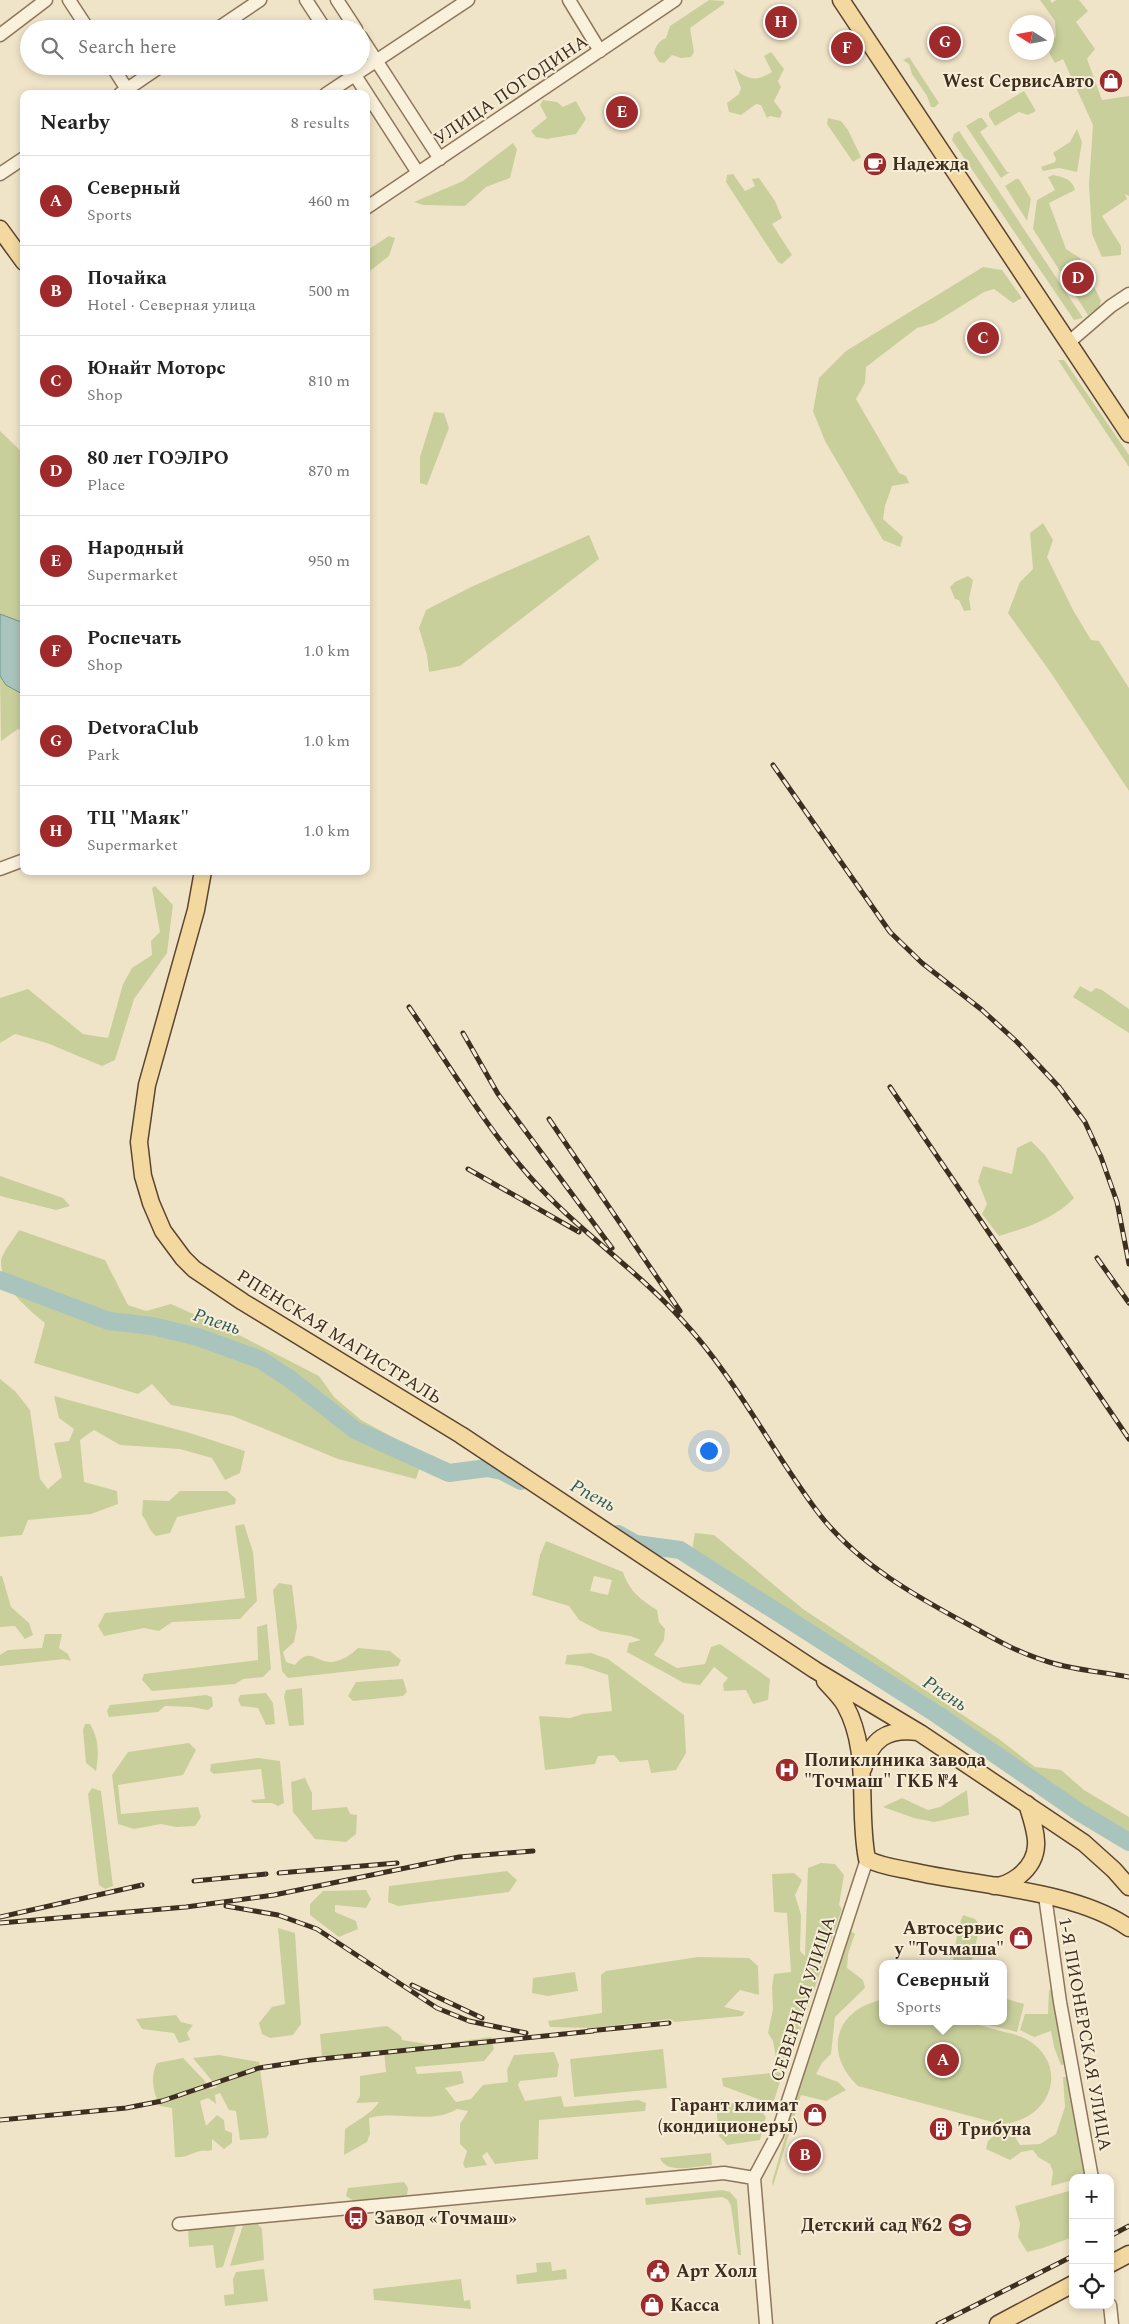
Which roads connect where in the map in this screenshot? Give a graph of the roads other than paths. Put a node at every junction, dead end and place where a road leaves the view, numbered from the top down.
1 (46, 0) edge
2 (69, 0) edge
3 (260, 0) edge
4 (306, 0) edge
5 (337, 0) edge
6 (468, 0) edge
7 (569, 0) edge
8 (675, 0) edge
9 (841, 0) edge
10 (82, 20) edge
11 (230, 20) edge
12 (319, 20) edge
13 (350, 20) edge
14 (0, 35) edge
15 (370, 50) edge
16 (600, 51) junction
17 (377, 61) junction
18 (370, 64) edge
19 (116, 75) edge
20 (149, 75) edge
21 (347, 75) edge
22 (355, 75) edge
23 (124, 90) edge
24 (128, 90) edge
25 (331, 90) edge
26 (364, 90) edge
27 (370, 99) edge
28 (440, 159) junction
29 (20, 161) edge
30 (0, 174) edge
31 (418, 174) junction
32 (370, 205) edge
33 (0, 229) edge
34 (20, 256) edge
35 (1129, 294) edge
36 (1068, 343) junction
37 (1129, 434) edge
38 (20, 862) edge
39 (0, 869) edge
40 (203, 875) edge
41 (816, 1670) junction
42 (920, 1732) junction
43 (862, 1772) junction
44 (1027, 1804) junction
45 (867, 1859) junction
46 (984, 1885) junction
47 (1129, 1887) edge
48 (1045, 1896) junction
49 (1129, 1928) edge
50 (1091, 2174) edge
51 (754, 2178) junction
52 (179, 2224) dead end
53 (1129, 2254) edge
54 (1114, 2262) edge
55 (1069, 2286) edge
56 (1110, 2309) edge
57 (766, 2324) edge
58 (998, 2324) edge
59 (1112, 2324) edge

1 - 14 street
2 - 10 street
3 - 11 street
4 - 12 street
5 - 13 street
6 - 17 street
7 - 16 street
8 - 16 street, УЛИЦА ПОГОДИНА
9 - 36 main road
15 - 17 street
16 - 28 street, УЛИЦА ПОГОДИНА
17 - 18 street
17 - 28 street
19 - 23 street
20 - 24 street
21 - 25 street
22 - 26 street
27 - 31 street
28 - 31 street, УЛИЦА ПОГОДИНА
29 - 30 street
31 - 32 street, УЛИЦА ПОГОДИНА
33 - 34 main road
35 - 36 street
36 - 37 main road
38 - 39 street
40 - 41 main road, РПЕНСКАЯ МАГИСТРАЛЬ
41 - 42 main road, РПЕНСКАЯ МАГИСТРАЛЬ
41 - 43 main road, РПЕНСКАЯ МАГИСТРАЛЬ
42 - 43 main road, РПЕНСКАЯ МАГИСТРАЛЬ
42 - 44 main road, РПЕНСКАЯ МАГИСТРАЛЬ
43 - 45 main road, РПЕНСКАЯ МАГИСТРАЛЬ
44 - 46 main road
44 - 47 main road, РПЕНСКАЯ МАГИСТРАЛЬ
45 - 46 main road
45 - 51 street, СЕВЕРНАЯ УЛИЦА
46 - 48 main road
48 - 49 main road
48 - 50 street, 1-Я ПИОНЕРСКАЯ УЛИЦА
51 - 52 street
51 - 57 street
53 - 54 main road
55 - 58 main road
56 - 59 street

